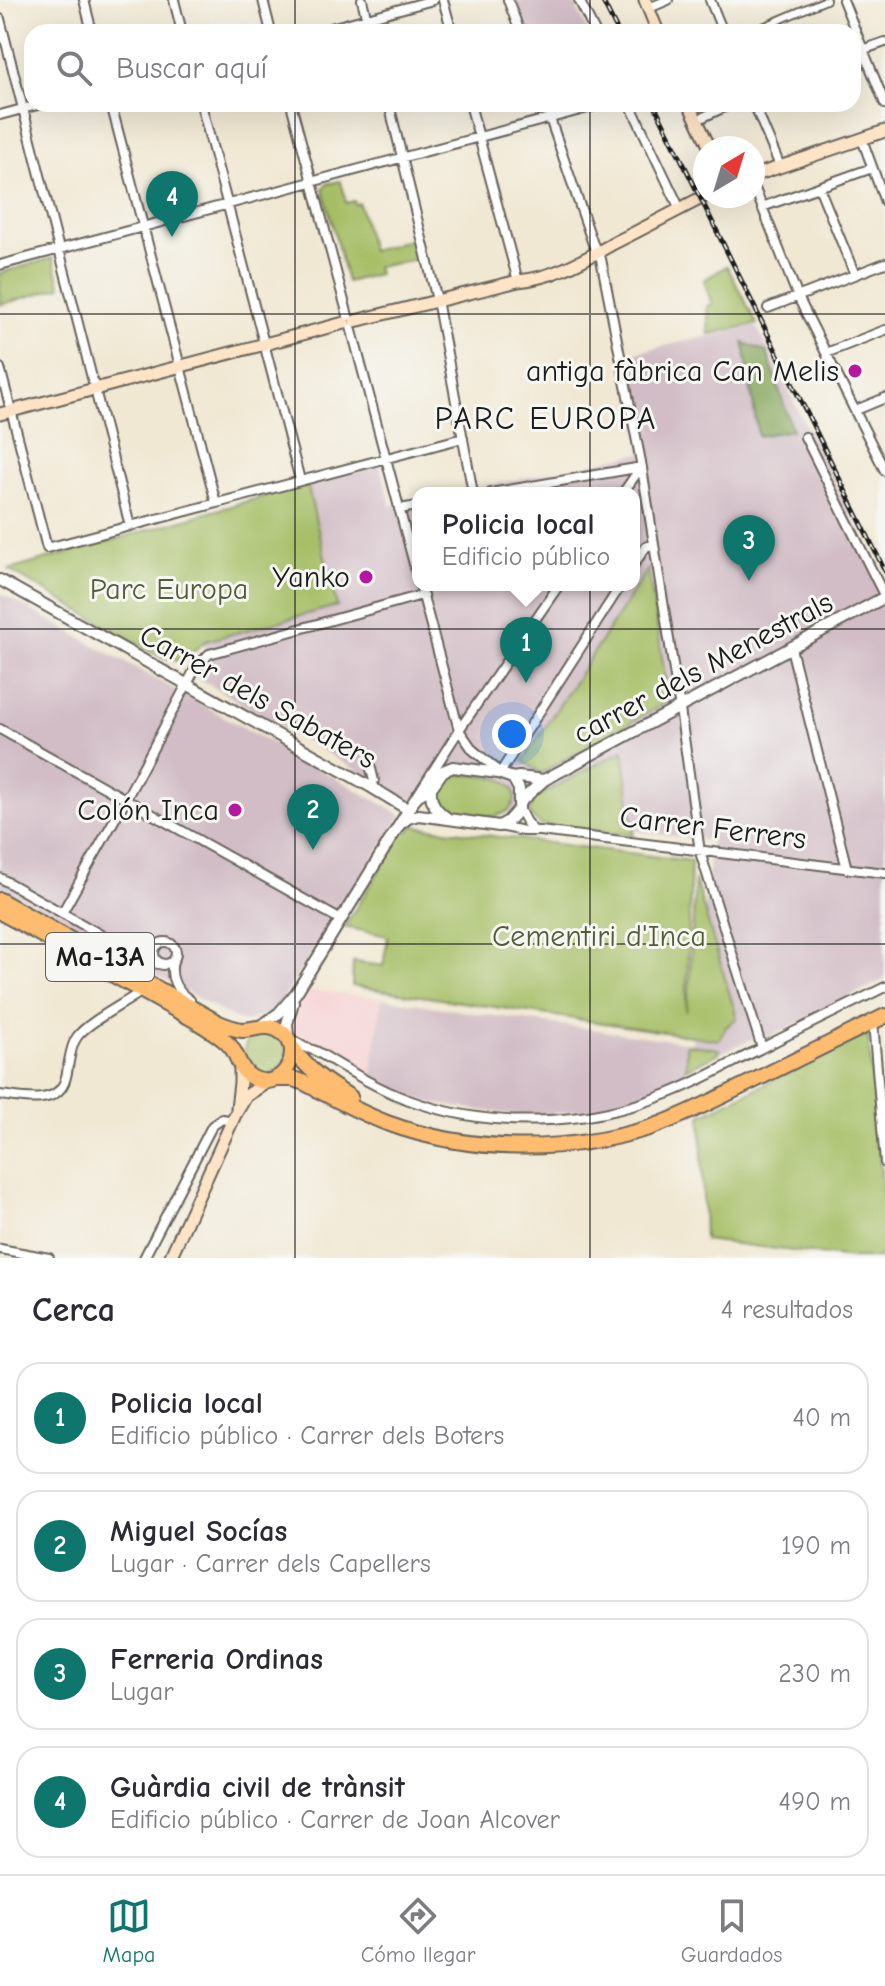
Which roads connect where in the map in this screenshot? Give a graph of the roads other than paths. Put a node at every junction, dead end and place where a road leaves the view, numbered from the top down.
1 (84, 0) edge
2 (174, 0) edge
3 (263, 0) edge
4 (362, 0) edge
5 (433, 0) edge
6 (443, 0) edge
7 (508, 0) edge
8 (579, 0) edge
9 (668, 0) edge
10 (710, 0) edge
11 (826, 0) edge
12 (843, 0) edge
13 (647, 4) edge
14 (366, 18) junction
15 (0, 19) edge
16 (90, 24) edge
17 (180, 24) edge
18 (269, 24) edge
19 (345, 24) edge
20 (368, 24) edge
21 (450, 24) edge
22 (517, 24) edge
23 (591, 24) edge
24 (655, 24) edge
25 (720, 24) edge
26 (770, 24) edge
27 (853, 24) edge
28 (861, 42) edge
29 (885, 42) edge
30 (864, 49) junction
31 (861, 50) edge
32 (885, 104) edge
33 (24, 109) joint
34 (25, 112) edge
35 (113, 112) edge
36 (203, 112) edge
37 (293, 112) edge
38 (391, 112) edge
39 (472, 112) edge
40 (548, 112) edge
41 (573, 112) edge
42 (634, 112) edge
43 (693, 112) edge
44 (714, 112) edge
45 (757, 112) edge
46 (0, 115) edge
47 (550, 118) junction
48 (697, 120) junction
49 (885, 131) edge
50 (704, 136) edge
51 (479, 137) junction
52 (862, 139) junction
53 (403, 158) junction
54 (780, 166) junction
55 (872, 168) junction
56 (765, 172) edge
57 (311, 182) junction
58 (819, 187) junction
59 (693, 202) edge
60 (885, 202) edge
61 (228, 204) junction
62 (765, 206) edge
63 (762, 208) edge
64 (680, 209) junction
65 (142, 227) junction
66 (60, 249) junction
67 (597, 252) junction
68 (885, 263) edge
69 (0, 265) edge
70 (855, 275) junction
71 (518, 281) junction
72 (798, 297) junction
73 (437, 300) junction
74 (768, 308) dead end
75 (349, 322) junction
76 (885, 330) edge
77 (265, 344) junction
78 (826, 353) junction
79 (179, 367) junction
80 (0, 368) edge
81 (95, 389) junction
82 (885, 398) edge
83 (856, 410) junction
84 (5, 413) edge
85 (805, 437) dead end
86 (463, 438) junction
87 (385, 458) junction
88 (642, 467) junction
89 (885, 471) edge
90 (300, 480) junction
91 (472, 487) edge
92 (526, 487) edge
93 (627, 487) edge
94 (216, 503) junction
95 (412, 507) edge
96 (399, 509) junction
97 (130, 526) junction
98 (653, 544) junction
99 (640, 556) edge
100 (412, 557) edge
101 (0, 580) edge
102 (418, 591) edge
103 (421, 591) edge
104 (555, 591) edge
105 (617, 591) edge
106 (885, 597) edge
107 (791, 648) junction
108 (187, 685) junction
109 (680, 709) junction
110 (0, 729) edge
111 (459, 730) junction
112 (440, 759) junction
113 (370, 765) dead end
114 (499, 773) junction
115 (513, 778) junction
116 (544, 780) junction
117 (434, 783) junction
118 (371, 787) junction
119 (417, 796) junction
120 (126, 799) junction
121 (520, 806) junction
122 (409, 810) junction
123 (449, 819) junction
124 (499, 826) junction
125 (398, 828) junction
126 (534, 831) junction
127 (700, 852) junction
128 (847, 869) junction
129 (885, 873) edge
130 (0, 878) edge
131 (0, 900) edge
132 (0, 912) edge
133 (62, 913) junction
134 (341, 920) junction
135 (160, 941) junction
136 (134, 953) junction
137 (173, 961) junction
138 (163, 965) junction
139 (885, 987) edge
140 (142, 991) junction
141 (296, 993) junction
142 (885, 1007) edge
143 (879, 1019) edge
144 (219, 1023) junction
145 (256, 1028) junction
146 (290, 1042) junction
147 (762, 1048) junction
148 (239, 1062) junction
149 (272, 1080) junction
150 (0, 1095) edge
151 (234, 1118) junction
152 (885, 1163) edge
153 (0, 1249) edge
154 (49, 1258) edge
155 (144, 1258) edge
156 (170, 1258) edge

1 - 16 street
2 - 17 street
3 - 18 street
4 - 14 street
5 - 14 street
6 - 21 street
7 - 22 street
8 - 23 street
9 - 13 street
10 - 25 street
11 - 26 street
12 - 27 street
13 - 24 main road
14 - 19 street
14 - 20 street
15 - 33 street
28 - 30 street
29 - 30 street
30 - 31 street
30 - 32 street
33 - 46 street
34 - 66 street
35 - 65 street
36 - 61 street
37 - 57 street
38 - 53 street
39 - 51 street
40 - 47 street
41 - 47 street
42 - 64 street
43 - 48 main road
44 - 48 street
45 - 54 street
47 - 51 street
47 - 67 street
48 - 50 main road
49 - 52 main road
51 - 53 street
51 - 71 street
52 - 54 main road
52 - 55 street
53 - 57 street
53 - 73 street
54 - 56 main road
55 - 58 street
55 - 60 street
57 - 61 street
57 - 75 street
58 - 62 street
58 - 70 street
59 - 64 main road
61 - 65 street
61 - 77 street
63 - 72 street
64 - 67 main road
65 - 66 street
65 - 79 street
66 - 69 street
66 - 81 street
67 - 71 main road
67 - 88 street
68 - 70 street
70 - 72 street
71 - 73 main road
72 - 74 street
72 - 78 street
73 - 75 main road
73 - 86 street
75 - 77 main road
75 - 87 street
76 - 78 street
77 - 79 main road
77 - 90 street
78 - 83 street
79 - 81 main road
79 - 94 street
80 - 84 street
81 - 84 main road
81 - 97 street
82 - 83 street
83 - 89 street
84 - 97 street
85 - 106 street
86 - 87 street
86 - 91 street
87 - 90 street
87 - 96 street
88 - 92 street
88 - 93 street
88 - 98 street
90 - 94 street
94 - 97 street
95 - 96 street
96 - 100 street
98 - 99 street
98 - 109 street
101 - 108 street, Carrer dels Sabaters
102 - 108 street
103 - 111 street
104 - 111 street
105 - 114 street
106 - 107 street, carrer dels Menestrals
107 - 109 street, carrer dels Menestrals
107 - 128 street
108 - 118 street, Carrer dels Sabaters
108 - 120 street
109 - 116 street, carrer dels Menestrals
109 - 127 street
110 - 120 street
111 - 112 street
111 - 114 street
112 - 117 street
112 - 119 street
113 - 118 street
114 - 115 street
114 - 117 street
115 - 116 street
115 - 121 street
116 - 121 street, carrer dels Menestrals
117 - 119 street
117 - 123 street
118 - 122 street, Carrer dels Sabaters
119 - 122 street
120 - 133 street
120 - 134 street
121 - 124 street
121 - 126 street
122 - 125 street
123 - 124 street
123 - 125 street
124 - 126 street, Carrer Ferrers
125 - 134 street
126 - 127 street, Carrer Ferrers
127 - 128 street, Carrer Ferrers
127 - 147 street
128 - 129 street, Carrer Ferrers
130 - 133 street
131 - 144 highway, Ma-13A
132 - 140 highway, Ma-13A
133 - 136 street
134 - 141 street
135 - 136 street
135 - 137 street
135 - 138 street
136 - 138 street
137 - 138 street
137 - 144 street
139 - 147 street
140 - 148 highway, Ma-13A
140 - 150 street
141 - 145 street
141 - 146 street
142 - 146 highway
143 - 149 highway
143 - 152 street
144 - 145 highway, Ma-13A
145 - 146 highway
145 - 148 highway
146 - 147 street
146 - 149 highway
148 - 149 highway
148 - 151 main road
149 - 151 main road
151 - 155 street
151 - 156 main road
153 - 154 street

